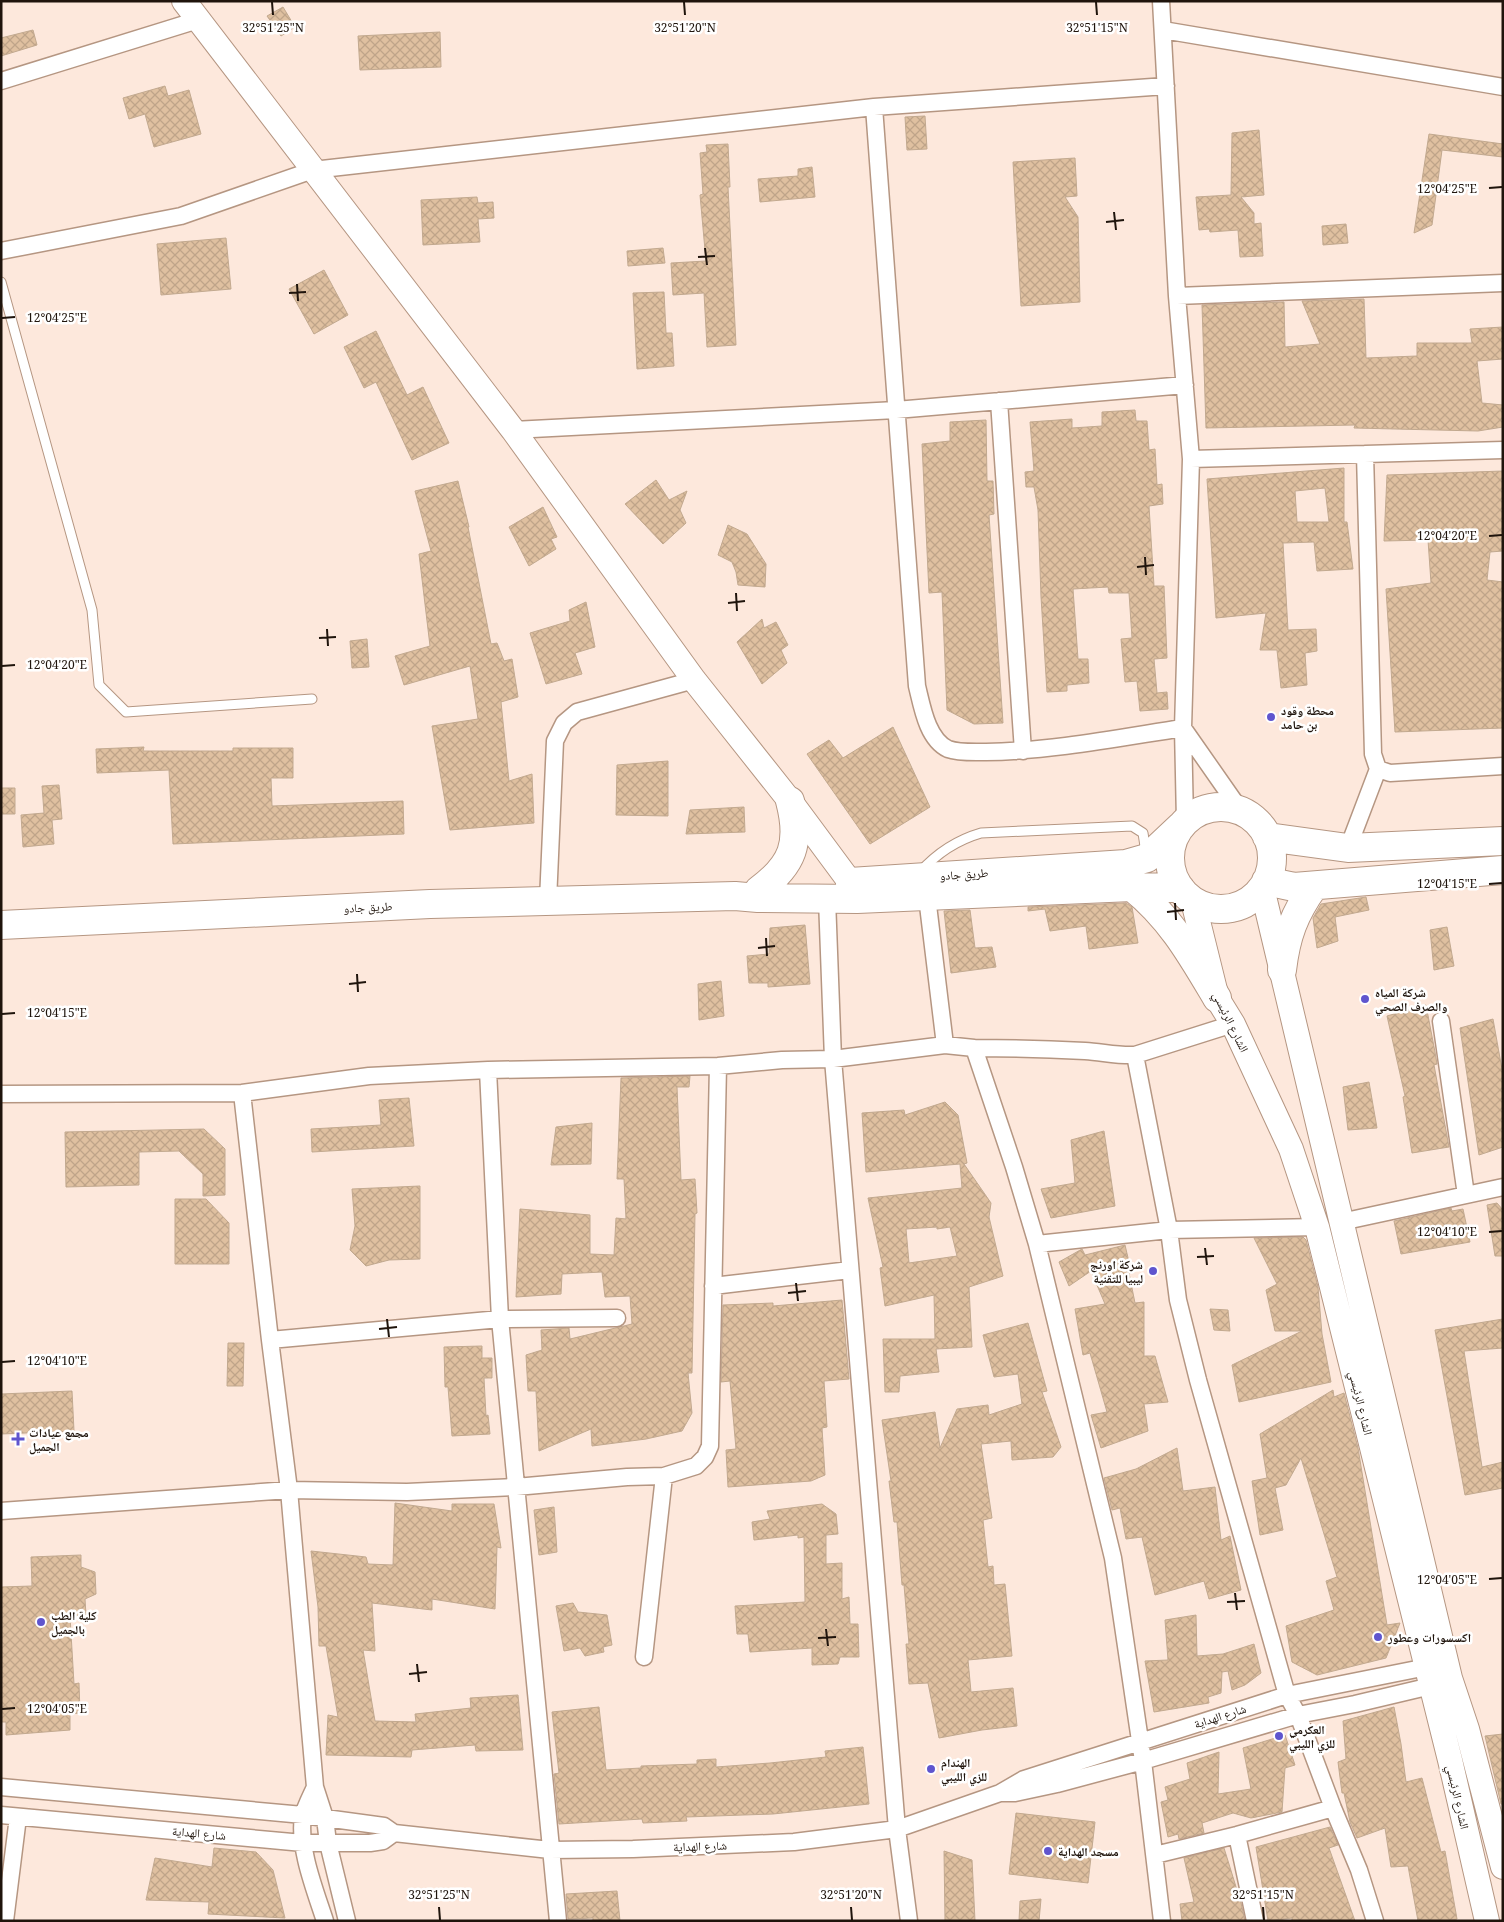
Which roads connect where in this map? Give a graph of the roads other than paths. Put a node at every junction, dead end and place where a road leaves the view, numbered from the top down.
1 (184, 1) edge
2 (1161, 1) edge
3 (198, 20) junction
4 (1163, 30) junction
5 (1, 81) edge
6 (1166, 86) junction
7 (1503, 87) edge
8 (874, 107) junction
9 (312, 170) junction
10 (1, 251) edge
11 (1, 282) edge
12 (1503, 283) edge
13 (1177, 296) junction
14 (1185, 385) junction
15 (999, 401) junction
16 (896, 410) junction
17 (513, 430) junction
18 (1503, 450) edge
19 (1365, 454) junction
20 (1191, 459) junction
21 (694, 680) junction
22 (312, 699) dead end
23 (1183, 728) junction
24 (1023, 751) junction
25 (1503, 766) edge
26 (1378, 769) junction
27 (790, 801) junction
28 (1241, 811) junction
29 (1183, 823) junction
30 (1267, 837) junction
31 (1503, 841) edge
32 (1348, 848) junction
33 (1147, 858) junction
34 (1503, 870) edge
35 (1264, 885) junction
36 (1314, 886) junction
37 (922, 887) junction
38 (1132, 887) junction
39 (854, 890) junction
40 (747, 893) junction
41 (1186, 894) junction
42 (827, 898) junction
43 (548, 901) junction
44 (1, 924) edge
45 (1282, 970) junction
46 (1218, 998) junction
47 (1441, 1020) dead end
48 (1233, 1024) junction
49 (945, 1045) junction
50 (974, 1048) junction
51 (1135, 1055) junction
52 (833, 1059) junction
53 (718, 1066) junction
54 (488, 1070) junction
55 (242, 1093) junction
56 (1, 1094) edge
57 (1503, 1187) edge
58 (1466, 1195) junction
59 (1342, 1222) junction
60 (1317, 1226) junction
61 (1170, 1230) junction
62 (1037, 1244) junction
63 (850, 1270) junction
64 (713, 1286) junction
65 (500, 1318) junction
66 (616, 1318) dead end
67 (270, 1340) junction
68 (664, 1476) junction
69 (516, 1487) junction
70 (290, 1490) junction
71 (1, 1511) edge
72 (644, 1657) dead end
73 (1438, 1672) junction
74 (1287, 1695) junction
75 (1298, 1715) junction
76 (1140, 1743) junction
77 (1143, 1761) junction
78 (1, 1787) edge
79 (315, 1787) junction
80 (1000, 1793) junction
81 (1332, 1808) junction
82 (1, 1815) edge
83 (303, 1815) junction
84 (18, 1817) junction
85 (325, 1818) junction
86 (897, 1829) junction
87 (394, 1833) junction
88 (1237, 1835) junction
89 (304, 1843) junction
90 (328, 1843) junction
91 (550, 1850) junction
92 (1155, 1855) junction
93 (1503, 1867) edge
94 (5, 1921) edge
95 (325, 1921) edge
96 (346, 1921) edge
97 (558, 1921) edge
98 (909, 1921) edge
99 (1162, 1921) edge
100 (1255, 1921) edge
101 (1375, 1921) edge
102 (1486, 1921) edge

1 - 3 street
2 - 4 street
3 - 5 street
3 - 9 street
4 - 6 street
4 - 7 street
6 - 8 street
6 - 13 street
8 - 9 street
8 - 16 street
9 - 10 street
9 - 17 street
11 - 22 lane
12 - 13 street
13 - 14 street
14 - 15 street
14 - 20 street
15 - 16 street
15 - 24 street
16 - 17 street
16 - 24 street
17 - 21 street
18 - 19 street
19 - 20 street
19 - 26 street
20 - 23 street
21 - 27 street
21 - 43 street
23 - 24 street
23 - 28 street
23 - 29 street
25 - 26 street
26 - 32 street
27 - 39 street
27 - 40 highway
28 - 29 highway
28 - 30 highway
29 - 33 highway, طريق جادو
29 - 41 highway
30 - 32 highway
30 - 35 highway
31 - 32 highway
33 - 37 highway, طريق جادو
33 - 37 lane
34 - 36 highway
35 - 36 highway
35 - 41 highway
35 - 45 street, الشارع الرئيسي
36 - 45 highway
37 - 38 highway, طريق جادو
37 - 39 highway, طريق جادو
37 - 49 street
38 - 41 highway, طريق جادو
38 - 46 highway
39 - 40 highway, طريق جادو
39 - 42 highway, طريق جادو
40 - 42 highway, طريق جادو
40 - 43 highway, طريق جادو
41 - 46 street, الشارع الرئيسي
42 - 52 street
43 - 44 highway, طريق جادو
45 - 59 street, الشارع الرئيسي
46 - 48 street, الشارع الرئيسي
47 - 58 street
48 - 51 street
48 - 60 street, الشارع الرئيسي
49 - 50 street
49 - 52 street
50 - 51 street
50 - 62 street
51 - 61 street
52 - 53 street
52 - 63 street
53 - 54 street
53 - 64 street
54 - 55 street
54 - 65 street
55 - 56 street
55 - 67 street
57 - 58 street
58 - 59 street
59 - 73 street, الشارع الرئيسي
60 - 61 street
60 - 73 street, الشارع الرئيسي
61 - 62 street
61 - 74 street
62 - 76 street
63 - 64 street
63 - 86 street
64 - 68 street
65 - 66 street
65 - 67 street
65 - 69 street
67 - 70 street
68 - 69 street
68 - 72 street
69 - 70 street
69 - 91 street
70 - 71 street
70 - 79 street
73 - 74 street, شارع الهداية
73 - 75 street, شارع الهداية
73 - 93 street, الشارع الرئيسي
73 - 102 street, الشارع الرئيسي
74 - 75 street
74 - 76 street, شارع الهداية
75 - 77 street, شارع الهداية
75 - 81 street
76 - 77 street
76 - 80 street, شارع الهداية
77 - 80 street, شارع الهداية
77 - 92 street
78 - 83 street, شارع الهداية
79 - 83 street
79 - 85 street
80 - 86 street, شارع الهداية
81 - 88 street
81 - 101 street
82 - 84 street, شارع الهداية
83 - 85 street, شارع الهداية
83 - 89 street
84 - 89 street, شارع الهداية
84 - 94 street
85 - 87 street, شارع الهداية
85 - 90 street
86 - 91 street, شارع الهداية
86 - 98 street
87 - 90 street, شارع الهداية
87 - 91 street, شارع الهداية
88 - 92 street
88 - 100 street
89 - 90 street, شارع الهداية
89 - 95 street
90 - 96 street
91 - 97 street
92 - 99 street

